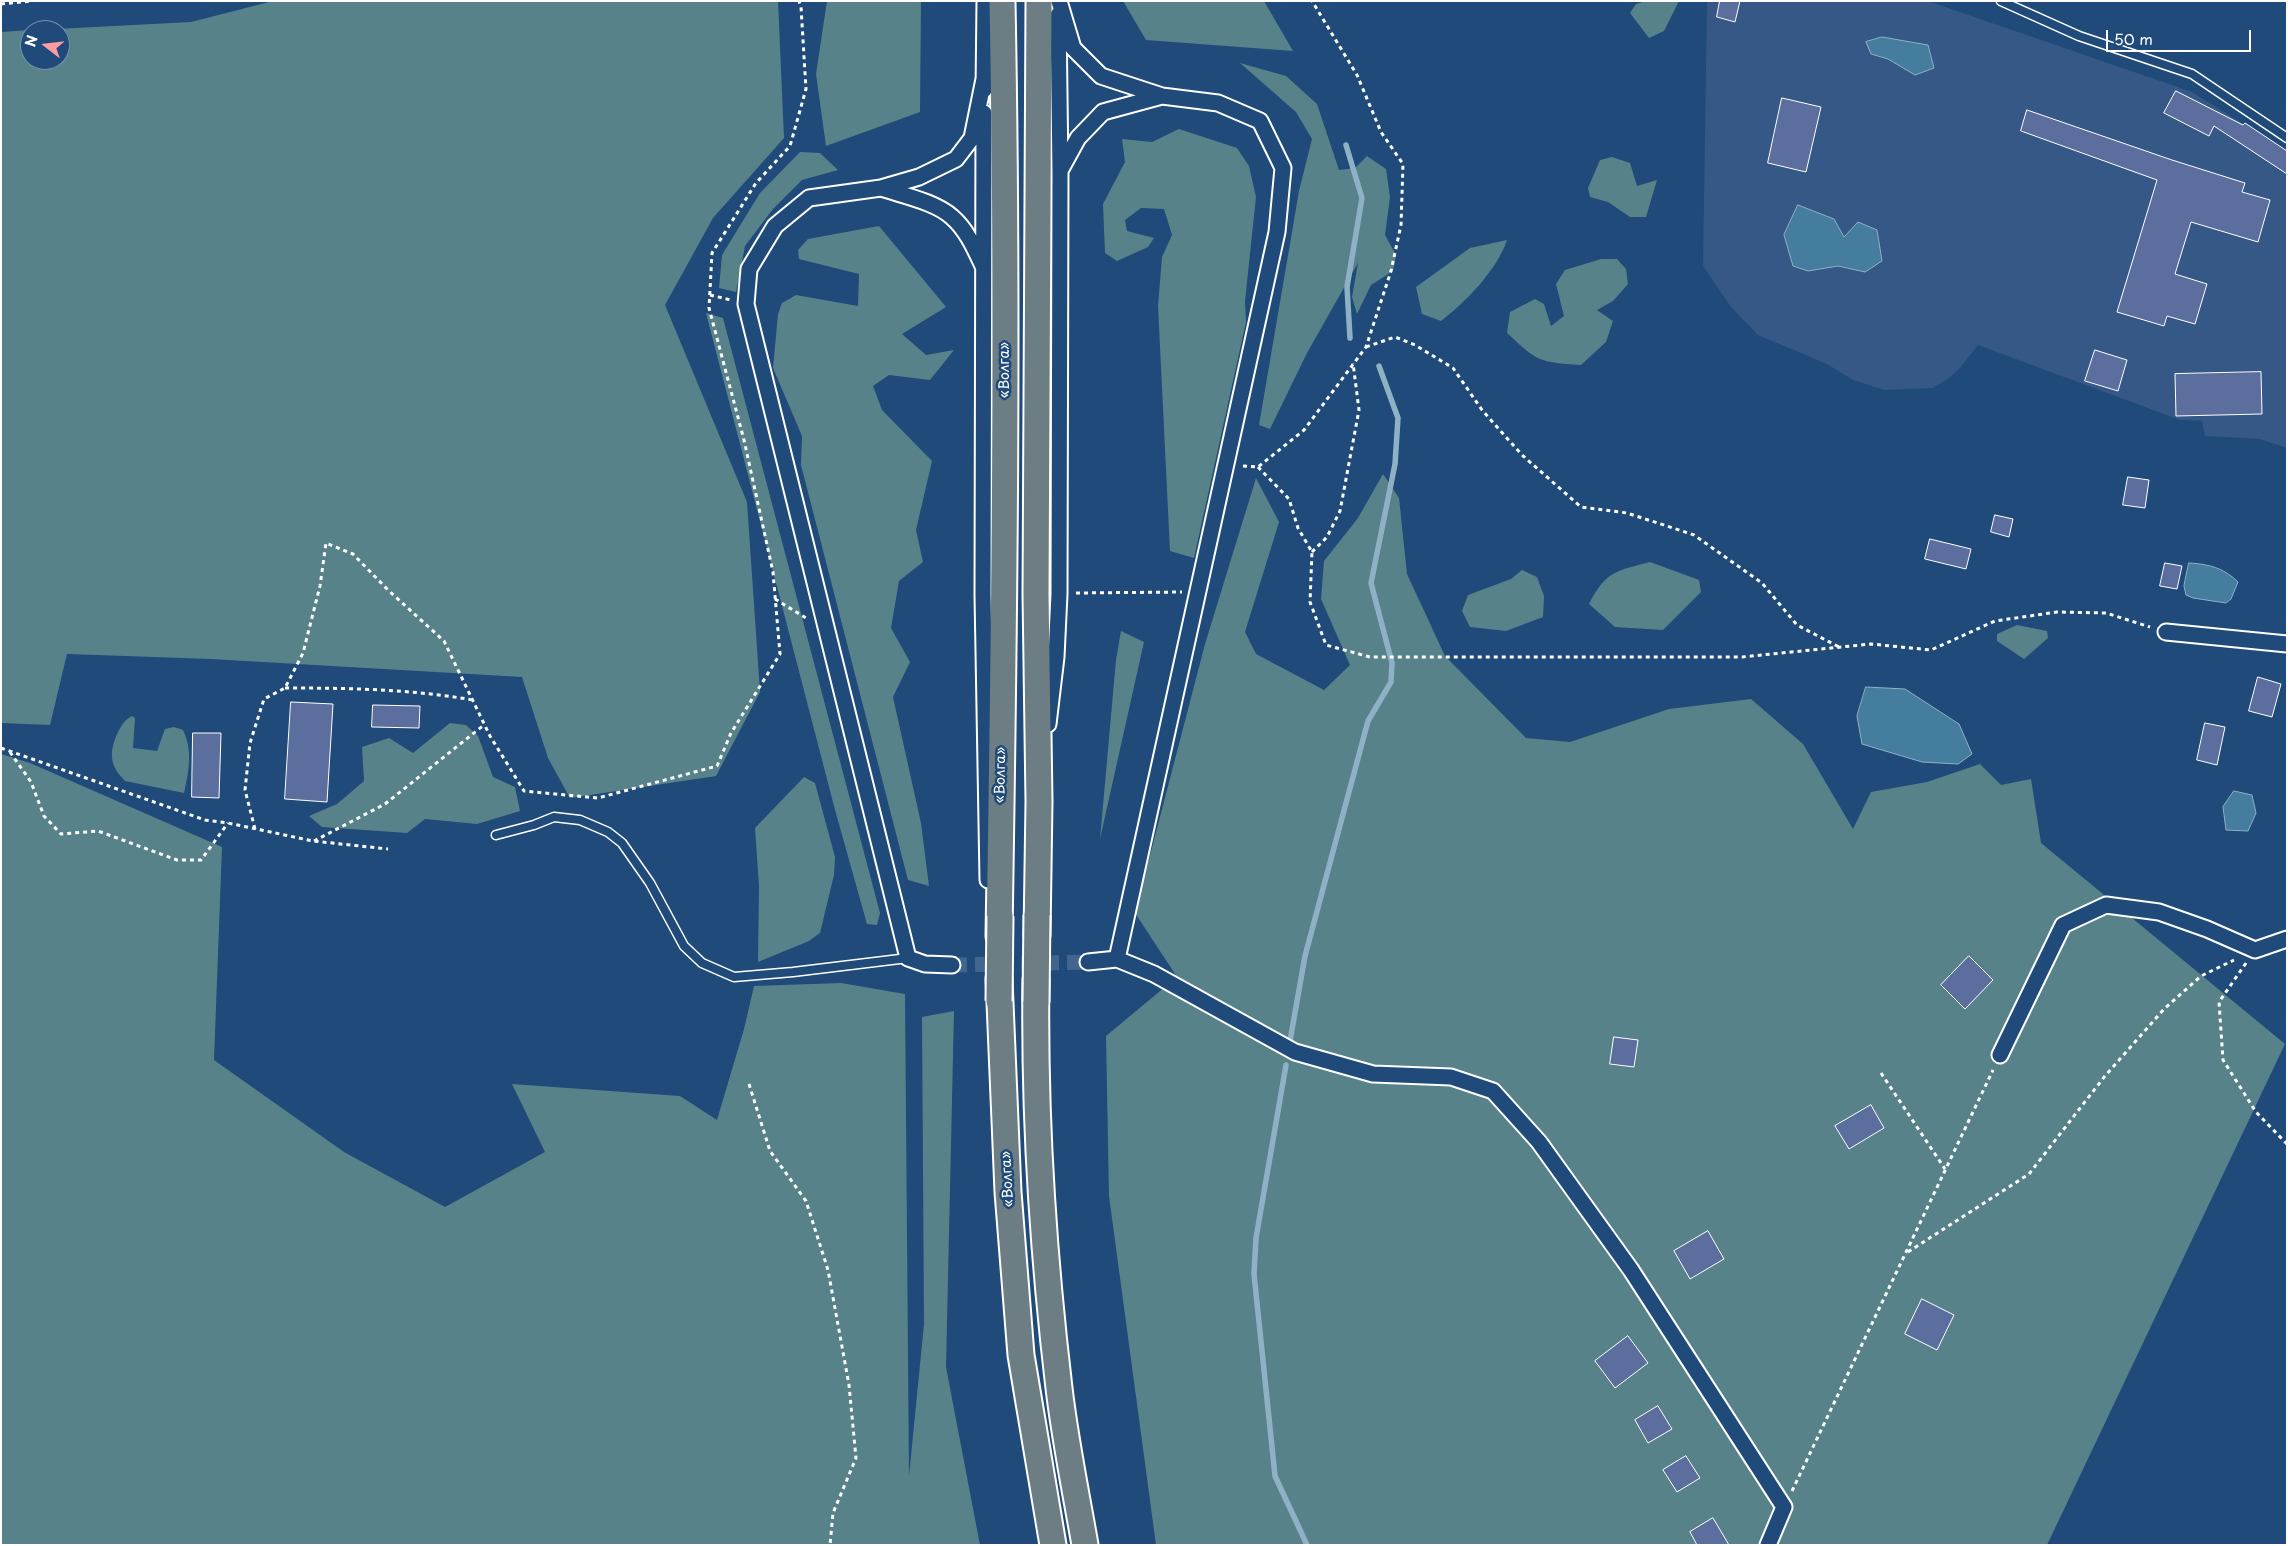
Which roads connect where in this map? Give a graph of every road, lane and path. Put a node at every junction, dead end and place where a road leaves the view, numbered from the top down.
1 (32, 1) edge
2 (800, 1) edge
3 (985, 1) edge
4 (1002, 1) edge
5 (1039, 1) edge
6 (1058, 1) edge
7 (1312, 1) edge
8 (2001, 1) edge
9 (1, 4) edge
10 (984, 80) junction
11 (1162, 96) junction
12 (2287, 138) edge
13 (1060, 173) junction
14 (881, 188) junction
15 (984, 270) junction
16 (1366, 347) junction
17 (1353, 362) junction
18 (1225, 465) junction
19 (1258, 467) junction
20 (1312, 552) junction
21 (1197, 592) junction
22 (1073, 594) dead end
23 (775, 599) junction
24 (828, 632) junction
25 (2166, 632) joint
26 (2287, 644) edge
27 (1840, 647) junction
28 (285, 688) junction
29 (473, 700) junction
30 (484, 725) junction
31 (1, 748) edge
32 (10, 752) junction
33 (1039, 802) junction
34 (228, 823) junction
35 (255, 829) junction
36 (496, 835) dead end
37 (313, 841) junction
38 (388, 849) dead end
39 (2287, 939) edge
40 (2255, 950) junction
41 (908, 958) junction
42 (1117, 959) junction
43 (1088, 962) tunnel mouth
44 (952, 965) tunnel mouth
45 (999, 991) junction
46 (2000, 1055) joint
47 (1881, 1073) dead end
48 (749, 1084) dead end
49 (2287, 1144) edge
50 (1946, 1169) junction
51 (1906, 1253) junction
52 (1784, 1507) junction
53 (830, 1545) edge
54 (1053, 1545) edge
55 (1085, 1545) edge
56 (1768, 1545) edge

1 - 9 path
2 - 23 path
3 - 10 street
4 - 45 highway, «Волга», bridge
5 - 33 highway
6 - 11 street
6 - 13 street
7 - 16 path
8 - 12 lane
10 - 14 street
10 - 15 street
11 - 13 street
11 - 18 street
13 - 33 street
14 - 15 street
14 - 24 street
15 - 45 street
16 - 17 path
16 - 27 path
17 - 19 path
17 - 20 path
18 - 19 path
18 - 21 street
19 - 20 path
20 - 27 path
21 - 22 path
21 - 42 street
23 - 24 path
23 - 30 path
24 - 41 street
25 - 26 street
25 - 27 path
28 - 29 path
28 - 29 path
28 - 35 path
29 - 30 path
30 - 37 path
31 - 32 path
32 - 34 path
32 - 34 path
33 - 55 highway
34 - 35 path
35 - 37 path
36 - 41 lane
37 - 38 path
39 - 40 street
40 - 46 street
40 - 49 path
40 - 51 path
41 - 44 street
42 - 43 street
42 - 52 street
45 - 54 highway, «Волга»
46 - 50 path
47 - 50 path
48 - 53 path
50 - 51 path
51 - 52 path
52 - 56 street

